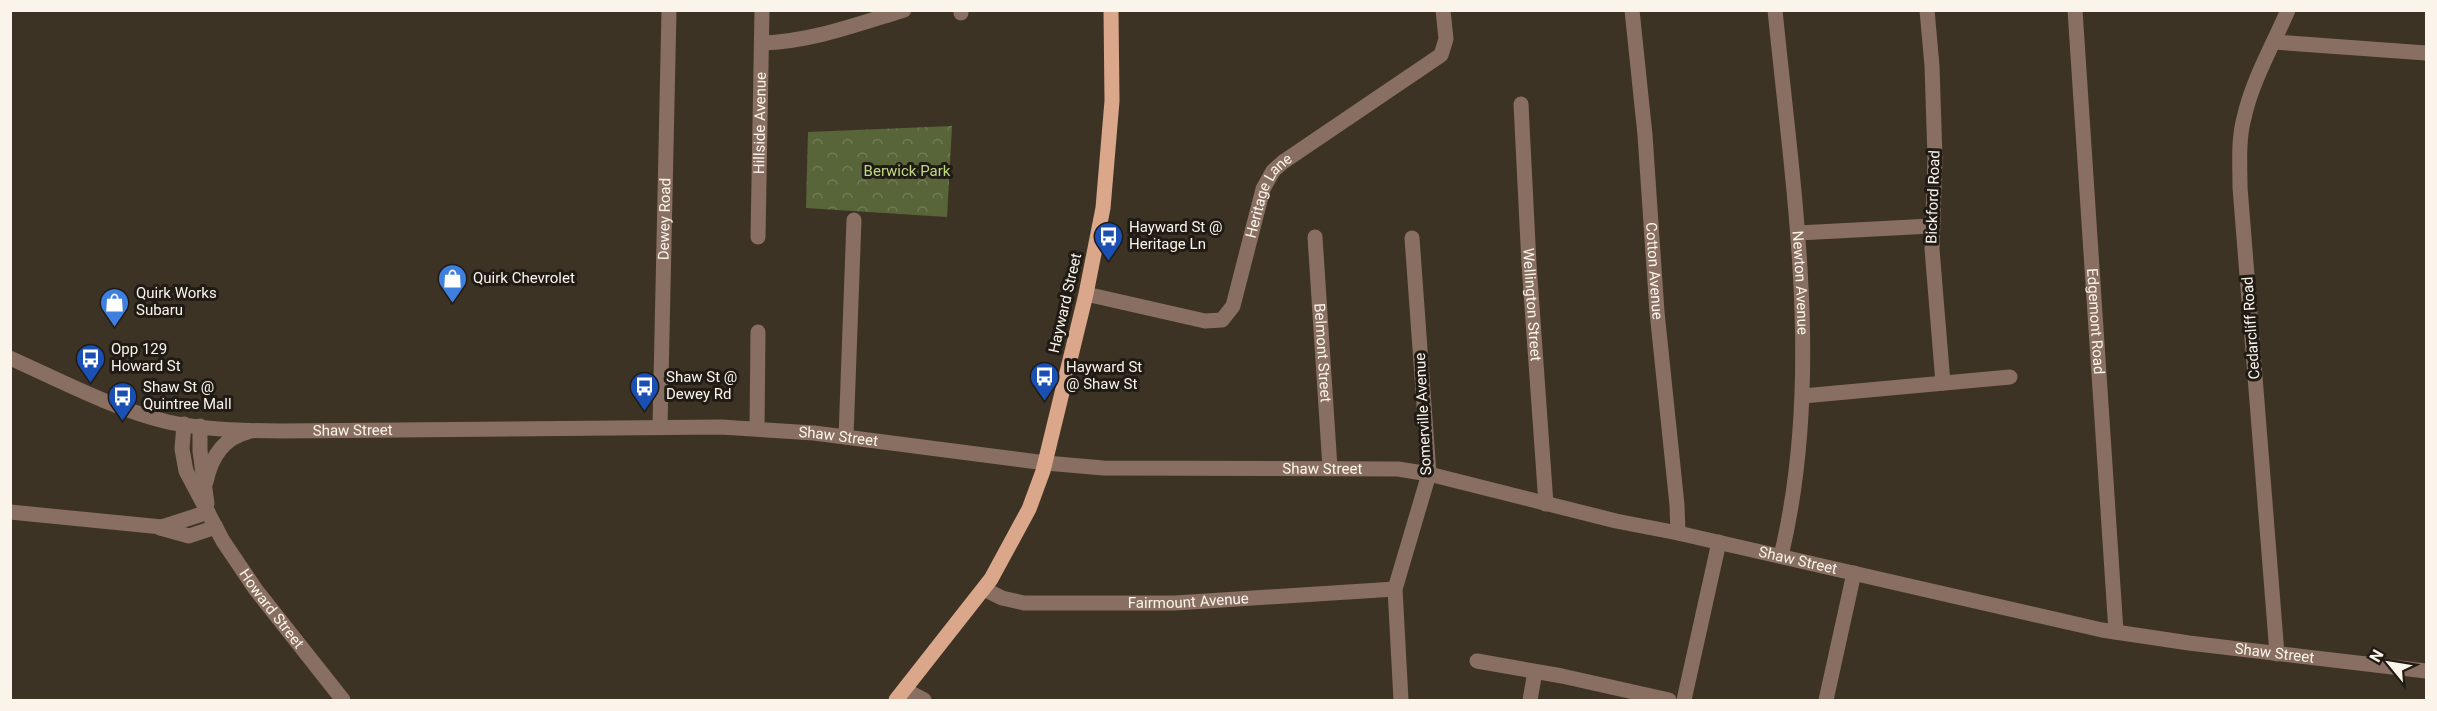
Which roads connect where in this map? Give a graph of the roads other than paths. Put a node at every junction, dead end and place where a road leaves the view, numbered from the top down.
1 (669, 10) edge
2 (762, 10) edge
3 (904, 10) edge
4 (1111, 10) edge
5 (1443, 10) edge
6 (1632, 10) edge
7 (1775, 10) edge
8 (1927, 10) edge
9 (2075, 10) edge
10 (2288, 10) edge
11 (2274, 42) junction
12 (762, 43) junction
13 (2427, 53) edge
14 (1521, 104) dead end
15 (854, 220) dead end
16 (1931, 226) junction
17 (1798, 234) junction
18 (758, 237) dead end
19 (1315, 237) dead end
20 (1412, 238) dead end
21 (1086, 294) junction
22 (758, 332) dead end
23 (10, 358) edge
24 (2010, 376) dead end
25 (1942, 383) junction
26 (1803, 396) junction
27 (184, 424) junction
28 (200, 426) junction
29 (660, 427) junction
30 (757, 429) junction
31 (253, 430) junction
32 (846, 437) junction
33 (1046, 463) junction
34 (1330, 468) junction
35 (1429, 474) junction
36 (205, 487) junction
37 (1546, 504) junction
38 (10, 512) edge
39 (208, 512) junction
40 (157, 527) junction
41 (216, 527) junction
42 (1678, 533) junction
43 (1719, 542) junction
44 (1781, 556) junction
45 (1854, 573) junction
46 (1395, 589) junction
47 (984, 590) junction
48 (2116, 632) junction
49 (2277, 654) junction
50 (1477, 661) dead end
51 (2427, 671) edge
52 (1535, 672) junction
53 (900, 695) edge
54 (343, 700) edge
55 (924, 700) edge
56 (1401, 700) edge
57 (1530, 700) edge
58 (1669, 700) edge
59 (1684, 700) edge
60 (1826, 700) edge

1 - 29 street, Dewey Road
2 - 12 street, Hillside Avenue
3 - 12 street
4 - 21 main road, Hayward Street
5 - 21 street, Heritage Lane
6 - 42 street, Cotton Avenue
7 - 17 street, Newton Avenue
8 - 16 street, Bickford Road
9 - 48 street, Edgemont Road
10 - 11 street, Cedarcliff Road
11 - 13 street
11 - 49 street, Cedarcliff Road
12 - 18 street, Hillside Avenue
14 - 37 street, Wellington Street
15 - 32 street
16 - 17 street
16 - 25 street, Bickford Road
17 - 26 street, Newton Avenue
19 - 34 street, Belmont Street
20 - 35 street, Somerville Avenue
21 - 33 main road, Hayward Street
22 - 30 street
23 - 27 street
24 - 25 street
25 - 26 street
26 - 44 street, Newton Avenue
27 - 28 street
27 - 39 street, Howard Street
28 - 31 street, Shaw Street
28 - 36 street, Howard Street
29 - 30 street, Shaw Street
29 - 31 street, Shaw Street
30 - 32 street, Shaw Street
31 - 36 street
32 - 33 street, Shaw Street
33 - 34 street, Shaw Street
33 - 47 main road, Hayward Street
34 - 35 street, Shaw Street
35 - 37 street, Shaw Street
35 - 46 street, Somerville Avenue
36 - 39 street, Howard Street
37 - 42 street, Shaw Street
38 - 40 street
39 - 40 street
39 - 41 street, Howard Street
40 - 41 street
41 - 54 street, Howard Street
42 - 43 street, Shaw Street
43 - 44 street, Shaw Street
43 - 59 street
44 - 45 street, Shaw Street
45 - 48 street, Shaw Street
45 - 60 street
46 - 47 street, Fairmount Avenue
46 - 56 street, Somerville Avenue
47 - 53 main road, Hayward Street
48 - 49 street, Shaw Street
49 - 51 street, Shaw Street
50 - 52 street
52 - 57 street
52 - 58 street
53 - 55 street

